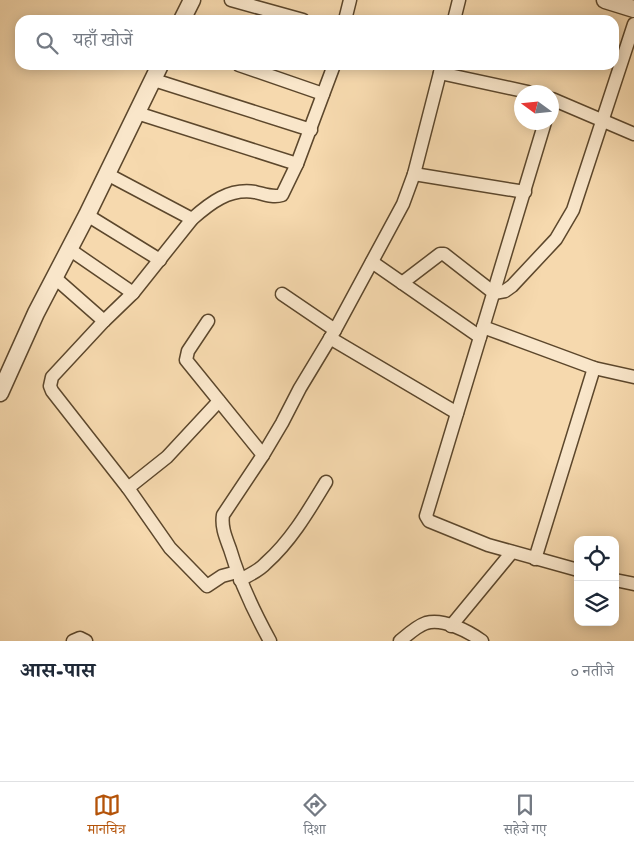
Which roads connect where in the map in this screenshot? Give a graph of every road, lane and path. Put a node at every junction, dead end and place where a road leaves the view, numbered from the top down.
1 (192, 0) edge
2 (231, 0) edge
3 (350, 0) edge
4 (459, 0) edge
5 (605, 0) edge
6 (634, 8) edge
7 (187, 15) edge
8 (285, 15) edge
9 (347, 15) edge
10 (455, 15) edge
11 (634, 24) edge
12 (253, 70) edge
13 (329, 70) edge
14 (441, 70) edge
15 (445, 70) edge
16 (157, 72) edge
17 (514, 88) edge
18 (323, 94) junction
19 (559, 103) edge
20 (138, 113) junction
21 (603, 120) junction
22 (310, 130) junction
23 (543, 130) edge
24 (634, 134) edge
25 (298, 164) junction
26 (107, 174) junction
27 (414, 174) junction
28 (524, 192) junction
29 (86, 215) junction
30 (192, 220) junction
31 (69, 249) junction
32 (160, 260) junction
33 (372, 262) junction
34 (54, 277) junction
35 (402, 283) junction
36 (133, 293) junction
37 (494, 293) junction
38 (282, 294) dead end
39 (104, 321) junction
40 (208, 321) dead end
41 (481, 332) junction
42 (332, 334) junction
43 (594, 368) junction
44 (634, 377) edge
45 (0, 393) edge
46 (219, 400) junction
47 (457, 413) junction
48 (263, 455) junction
49 (326, 482) dead end
50 (128, 488) junction
51 (512, 552) junction
52 (535, 559) junction
53 (574, 569) edge
54 (238, 576) junction
55 (619, 581) edge
56 (634, 584) edge
57 (451, 626) junction
58 (73, 641) edge
59 (86, 641) edge
60 (270, 641) edge
61 (400, 641) edge
62 (482, 641) edge

1 - 7 street
2 - 8 street
3 - 9 street
4 - 10 street
5 - 6 street
11 - 21 street
12 - 18 street
13 - 18 street
14 - 27 street
15 - 17 street
16 - 20 street
16 - 22 street
18 - 22 street
19 - 21 street
20 - 25 street
20 - 26 street
21 - 24 street
21 - 37 street
22 - 25 street
23 - 28 street
25 - 30 street
26 - 29 street
26 - 30 street
27 - 28 street
27 - 33 street
28 - 37 street
29 - 31 street
29 - 32 street
30 - 32 street
31 - 34 street
31 - 36 street
32 - 36 street
33 - 35 street
33 - 42 street
34 - 39 street
34 - 45 street
35 - 37 street
35 - 41 street
36 - 39 street
37 - 41 street
38 - 42 street
39 - 50 street
40 - 46 street
41 - 43 street
41 - 47 street
42 - 47 street
42 - 48 street
43 - 44 street
43 - 52 street
46 - 48 street
46 - 50 street
47 - 51 street
48 - 54 street
49 - 54 street
50 - 54 street
51 - 52 street
51 - 57 street
52 - 53 street
54 - 60 street
55 - 56 street
57 - 61 street
57 - 62 street
58 - 59 street

